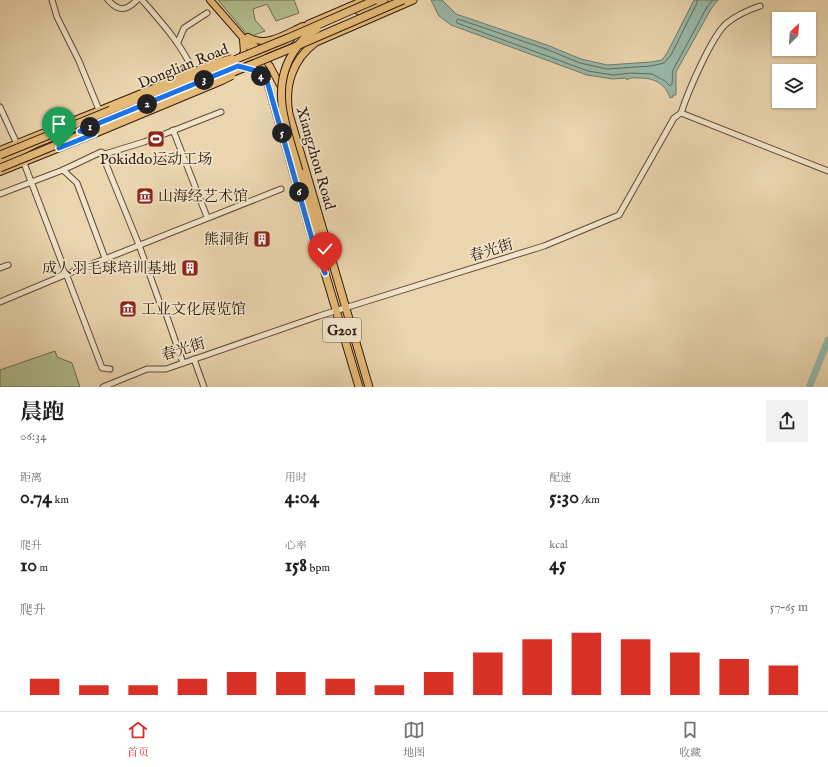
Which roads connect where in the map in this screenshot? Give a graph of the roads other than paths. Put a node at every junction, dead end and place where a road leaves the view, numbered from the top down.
1 (52, 0) edge
2 (108, 0) edge
3 (137, 0) edge
4 (142, 0) edge
5 (210, 0) edge
6 (215, 0) edge
7 (364, 0) edge
8 (375, 0) edge
9 (384, 0) edge
10 (403, 0) edge
11 (413, 0) edge
12 (760, 6) dead end
13 (207, 13) dead end
14 (308, 24) junction
15 (244, 36) junction
16 (178, 42) junction
17 (316, 42) junction
18 (290, 43) junction
19 (257, 57) junction
20 (237, 65) junction
21 (197, 79) junction
22 (267, 81) junction
23 (0, 107) edge
24 (99, 110) junction
25 (221, 112) dead end
26 (681, 112) junction
27 (289, 114) junction
28 (174, 130) junction
29 (80, 131) junction
30 (47, 132) junction
31 (95, 133) junction
32 (17, 144) junction
33 (35, 147) junction
34 (0, 150) edge
35 (105, 154) junction
36 (0, 155) edge
37 (0, 161) edge
38 (24, 163) junction
39 (0, 168) edge
40 (63, 170) junction
41 (828, 171) edge
42 (0, 172) edge
43 (32, 182) junction
44 (281, 188) dead end
45 (0, 194) edge
46 (208, 217) junction
47 (139, 245) junction
48 (106, 258) junction
49 (8, 265) dead end
50 (0, 268) edge
51 (325, 273) junction
52 (67, 274) junction
53 (0, 302) edge
54 (346, 307) junction
55 (336, 310) junction
56 (194, 359) junction
57 (183, 364) junction
58 (110, 369) dead end
59 (103, 387) edge
60 (204, 387) edge
61 (359, 387) edge
62 (369, 387) edge

1 - 24 street
2 - 3 street
4 - 16 street
5 - 15 main road, Xiangzhou Road
6 - 15 main road, Xiangzhou Road
7 - 14 main road
8 - 19 highway, Donglian Road, bridge
9 - 51 highway, G201, bridge
10 - 19 highway, Donglian Road, bridge
11 - 17 highway, G201
12 - 26 street, 春光街
13 - 16 street
14 - 15 main road
14 - 17 highway
14 - 18 main road
15 - 19 main road, Xiangzhou Road
15 - 20 main road
16 - 21 street
17 - 18 main road
17 - 27 highway, G201
18 - 19 main road
19 - 20 main road
19 - 22 main road, Xiangzhou Road
19 - 24 main road, bridge
19 - 27 main road, Xiangzhou Road
19 - 31 main road, bridge
19 - 36 highway, Donglian Road, bridge
19 - 39 highway, Donglian Road, bridge
20 - 21 main road
20 - 22 main road
20 - 29 main road
21 - 33 main road
22 - 51 main road, Xiangzhou Road
23 - 32 street
24 - 30 main road
25 - 28 street
26 - 41 street
26 - 54 street, 春光街
27 - 54 highway, Xiangzhou Road / G201
28 - 35 street
28 - 46 street
29 - 31 main road
29 - 33 main road
30 - 32 main road
30 - 33 main road
31 - 38 main road
32 - 33 main road
32 - 34 main road
33 - 37 main road
33 - 38 main road
35 - 40 street
35 - 47 street
38 - 42 main road
38 - 43 street
40 - 43 street
40 - 48 street
43 - 45 street
43 - 52 street
44 - 46 street
46 - 47 street
47 - 48 street
47 - 57 street
48 - 52 street
49 - 50 street
51 - 55 highway, Xiangzhou Road / G201
52 - 53 street
52 - 58 street
54 - 55 street, 春光街
54 - 62 highway, Xiangzhou Road / G201
55 - 56 street, 春光街
55 - 61 highway, Xiangzhou Road / G201
56 - 57 street, 春光街
56 - 60 street
57 - 59 street, 春光街

